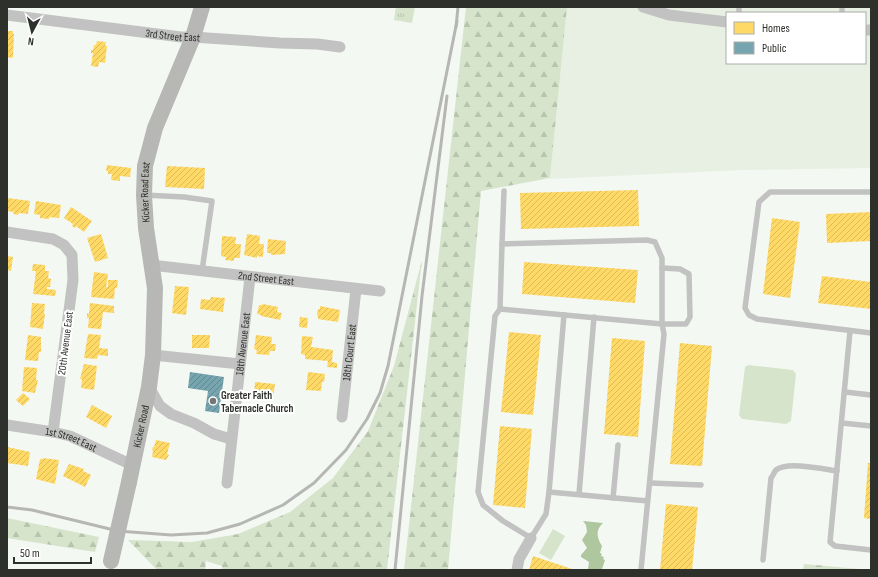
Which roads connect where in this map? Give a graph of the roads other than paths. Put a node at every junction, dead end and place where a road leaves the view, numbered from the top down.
1 (202, 7) edge
2 (643, 7) edge
3 (7, 15) edge
4 (726, 22) edge
5 (193, 36) junction
6 (340, 47) dead end
7 (504, 191) dead end
8 (871, 192) edge
9 (144, 195) junction
10 (7, 232) edge
11 (502, 244) junction
12 (151, 265) junction
13 (662, 268) junction
14 (202, 271) junction
15 (250, 277) junction
16 (356, 289) junction
17 (380, 291) dead end
18 (500, 309) junction
19 (564, 314) junction
20 (594, 317) junction
21 (662, 324) junction
22 (850, 331) junction
23 (871, 334) edge
24 (153, 356) junction
25 (240, 364) junction
26 (149, 387) junction
27 (845, 392) junction
28 (871, 395) edge
29 (342, 417) dead end
30 (842, 423) junction
31 (7, 425) edge
32 (871, 426) edge
33 (53, 432) junction
34 (231, 439) junction
35 (618, 445) dead end
36 (132, 465) junction
37 (837, 471) junction
38 (227, 483) dead end
39 (650, 483) junction
40 (701, 485) dead end
41 (549, 492) junction
42 (579, 494) junction
43 (613, 498) junction
44 (648, 502) junction
45 (531, 538) junction
46 (871, 550) edge
47 (763, 560) dead end
48 (110, 565) edge
49 (517, 570) edge
50 (641, 570) edge

1 - 5 main road, Kicker Road East
2 - 4 street
3 - 5 street, 3rd Street East
5 - 6 street, 3rd Street East
5 - 9 main road, Kicker Road East
7 - 11 lane
8 - 22 lane
9 - 12 main road, Kicker Road East
9 - 14 lane
10 - 33 street, 20th Avenue East
11 - 13 lane
11 - 18 lane
12 - 14 street, 2nd Street East
12 - 24 main road, Kicker Road East
13 - 21 lane
13 - 21 lane
14 - 15 street, 2nd Street East
15 - 16 street, 2nd Street East
15 - 25 street, 18th Avenue East
16 - 17 street, 2nd Street East
16 - 29 street, 18th Court East
18 - 19 lane
18 - 45 lane
19 - 20 lane
19 - 41 lane
20 - 21 lane
20 - 42 lane
21 - 39 lane
22 - 23 lane
22 - 27 lane
24 - 25 street
24 - 26 main road, Kicker Road East
25 - 34 street, 18th Avenue East
26 - 34 street
26 - 36 main road, Kicker Road
27 - 28 lane
27 - 30 lane
30 - 32 lane
30 - 37 lane
31 - 33 street, 1st Street East
33 - 36 street, 1st Street East
34 - 38 street, 18th Avenue East
35 - 43 lane
36 - 48 main road, Kicker Road, bridge
37 - 46 lane
37 - 47 lane
39 - 40 lane
39 - 44 lane
41 - 42 lane
41 - 45 lane
42 - 43 lane
43 - 44 lane
44 - 50 lane
45 - 49 street

